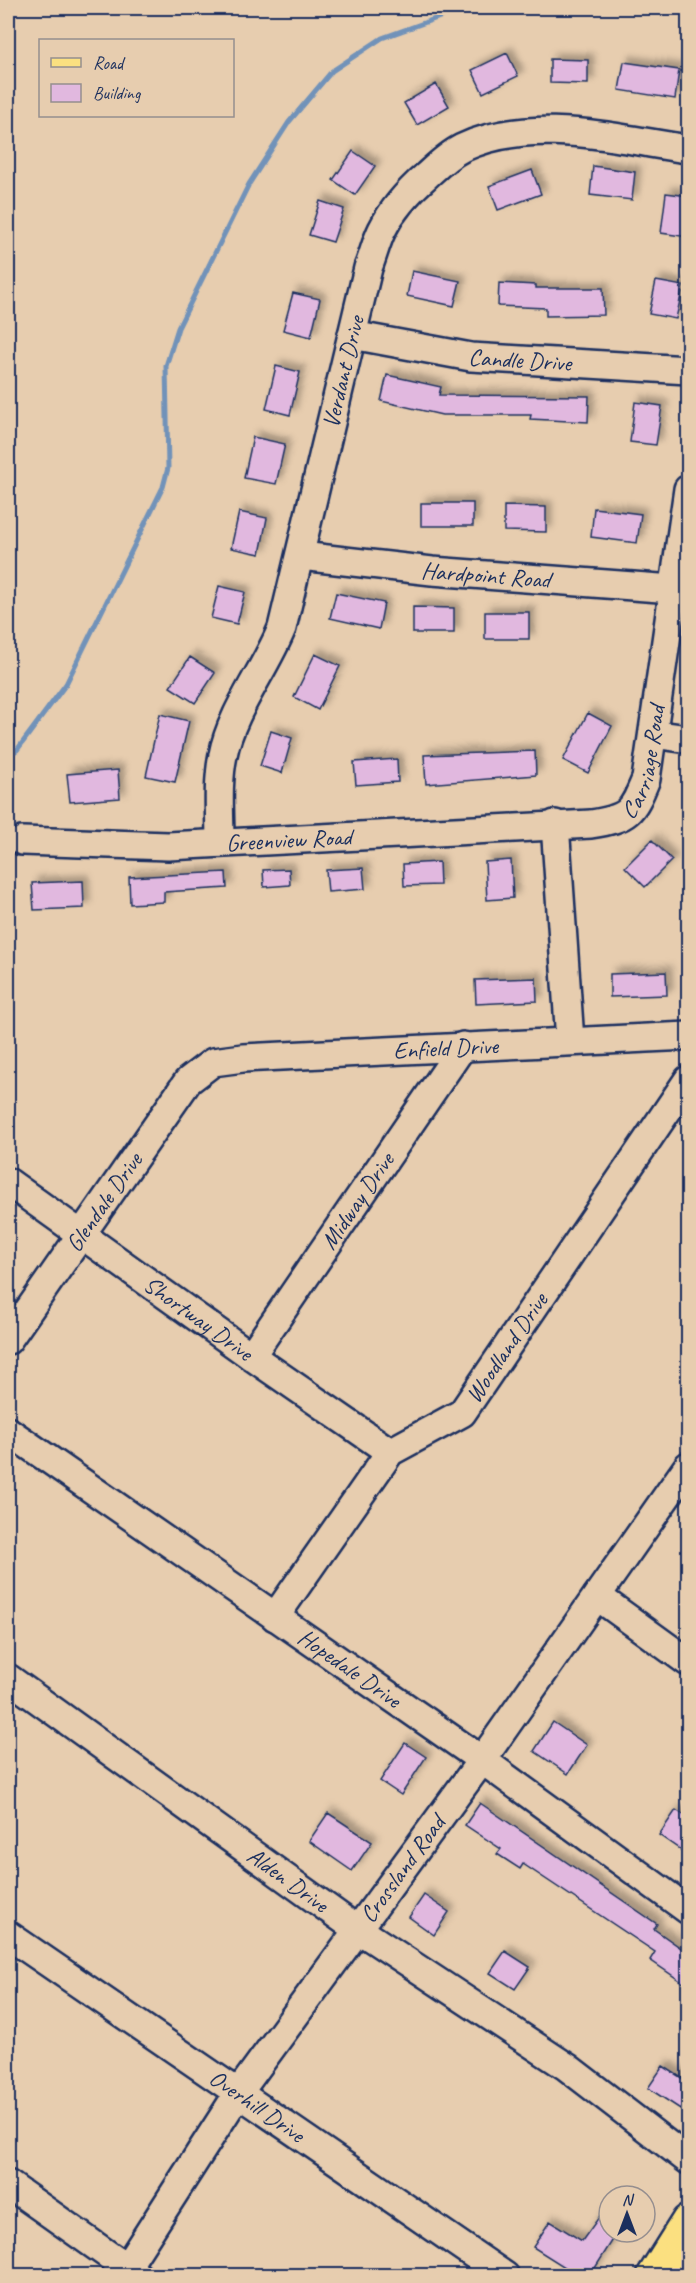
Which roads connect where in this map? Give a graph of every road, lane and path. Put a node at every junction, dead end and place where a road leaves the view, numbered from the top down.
1 (688, 149) edge
2 (352, 335) junction
3 (688, 370) edge
4 (688, 489) edge
5 (301, 556) junction
6 (673, 589) junction
7 (653, 734) junction
8 (688, 740) edge
9 (555, 824) junction
10 (22, 841) dead end
11 (219, 843) junction
12 (688, 1036) edge
13 (570, 1041) junction
14 (463, 1046) junction
15 (204, 1066) joint
16 (688, 1080) edge
17 (8, 1182) edge
18 (80, 1233) junction
19 (8, 1340) edge
20 (251, 1356) junction
21 (8, 1431) edge
22 (390, 1452) junction
23 (688, 1466) edge
24 (597, 1596) junction
25 (274, 1617) junction
26 (688, 1662) edge
27 (8, 1678) edge
28 (482, 1760) junction
29 (688, 1910) edge
30 (360, 1930) junction
31 (8, 1935) edge
32 (239, 2092) junction
33 (688, 2160) edge
34 (8, 2184) edge
35 (688, 2222) edge
36 (129, 2273) edge
37 (505, 2276) edge
38 (654, 2276) edge

1 - 2 street, Verdant Drive
2 - 3 street, Candle Drive
2 - 5 street, Verdant Drive
4 - 6 street, Carriage Road
5 - 6 street, Hardpoint Road
5 - 11 street, Verdant Drive
6 - 7 street, Carriage Road
7 - 8 street
7 - 9 street, Carriage Road
9 - 11 street, Greenview Road
9 - 13 street
10 - 11 street, Greenview Road
12 - 13 street, Enfield Drive
13 - 14 street, Enfield Drive
14 - 15 street, Enfield Drive
14 - 20 street, Midway Drive
15 - 18 street, Glendale Drive
16 - 22 street, Woodland Drive
17 - 18 street, Shortway Drive
18 - 19 street, Glendale Drive
18 - 20 street, Shortway Drive
20 - 22 street, Shortway Drive
21 - 25 street, Hopedale Drive
22 - 25 street, Woodland Drive
23 - 24 street, Crossland Road
24 - 26 street
24 - 28 street, Crossland Road
25 - 28 street, Hopedale Drive
27 - 30 street, Alden Drive
28 - 29 street, Hopedale Drive
28 - 30 street, Crossland Road
30 - 32 street, Crossland Road
30 - 33 street, Alden Drive
31 - 32 street, Overhill Drive
32 - 36 street, Crossland Road
32 - 37 street, Overhill Drive
34 - 36 street
35 - 38 main road

